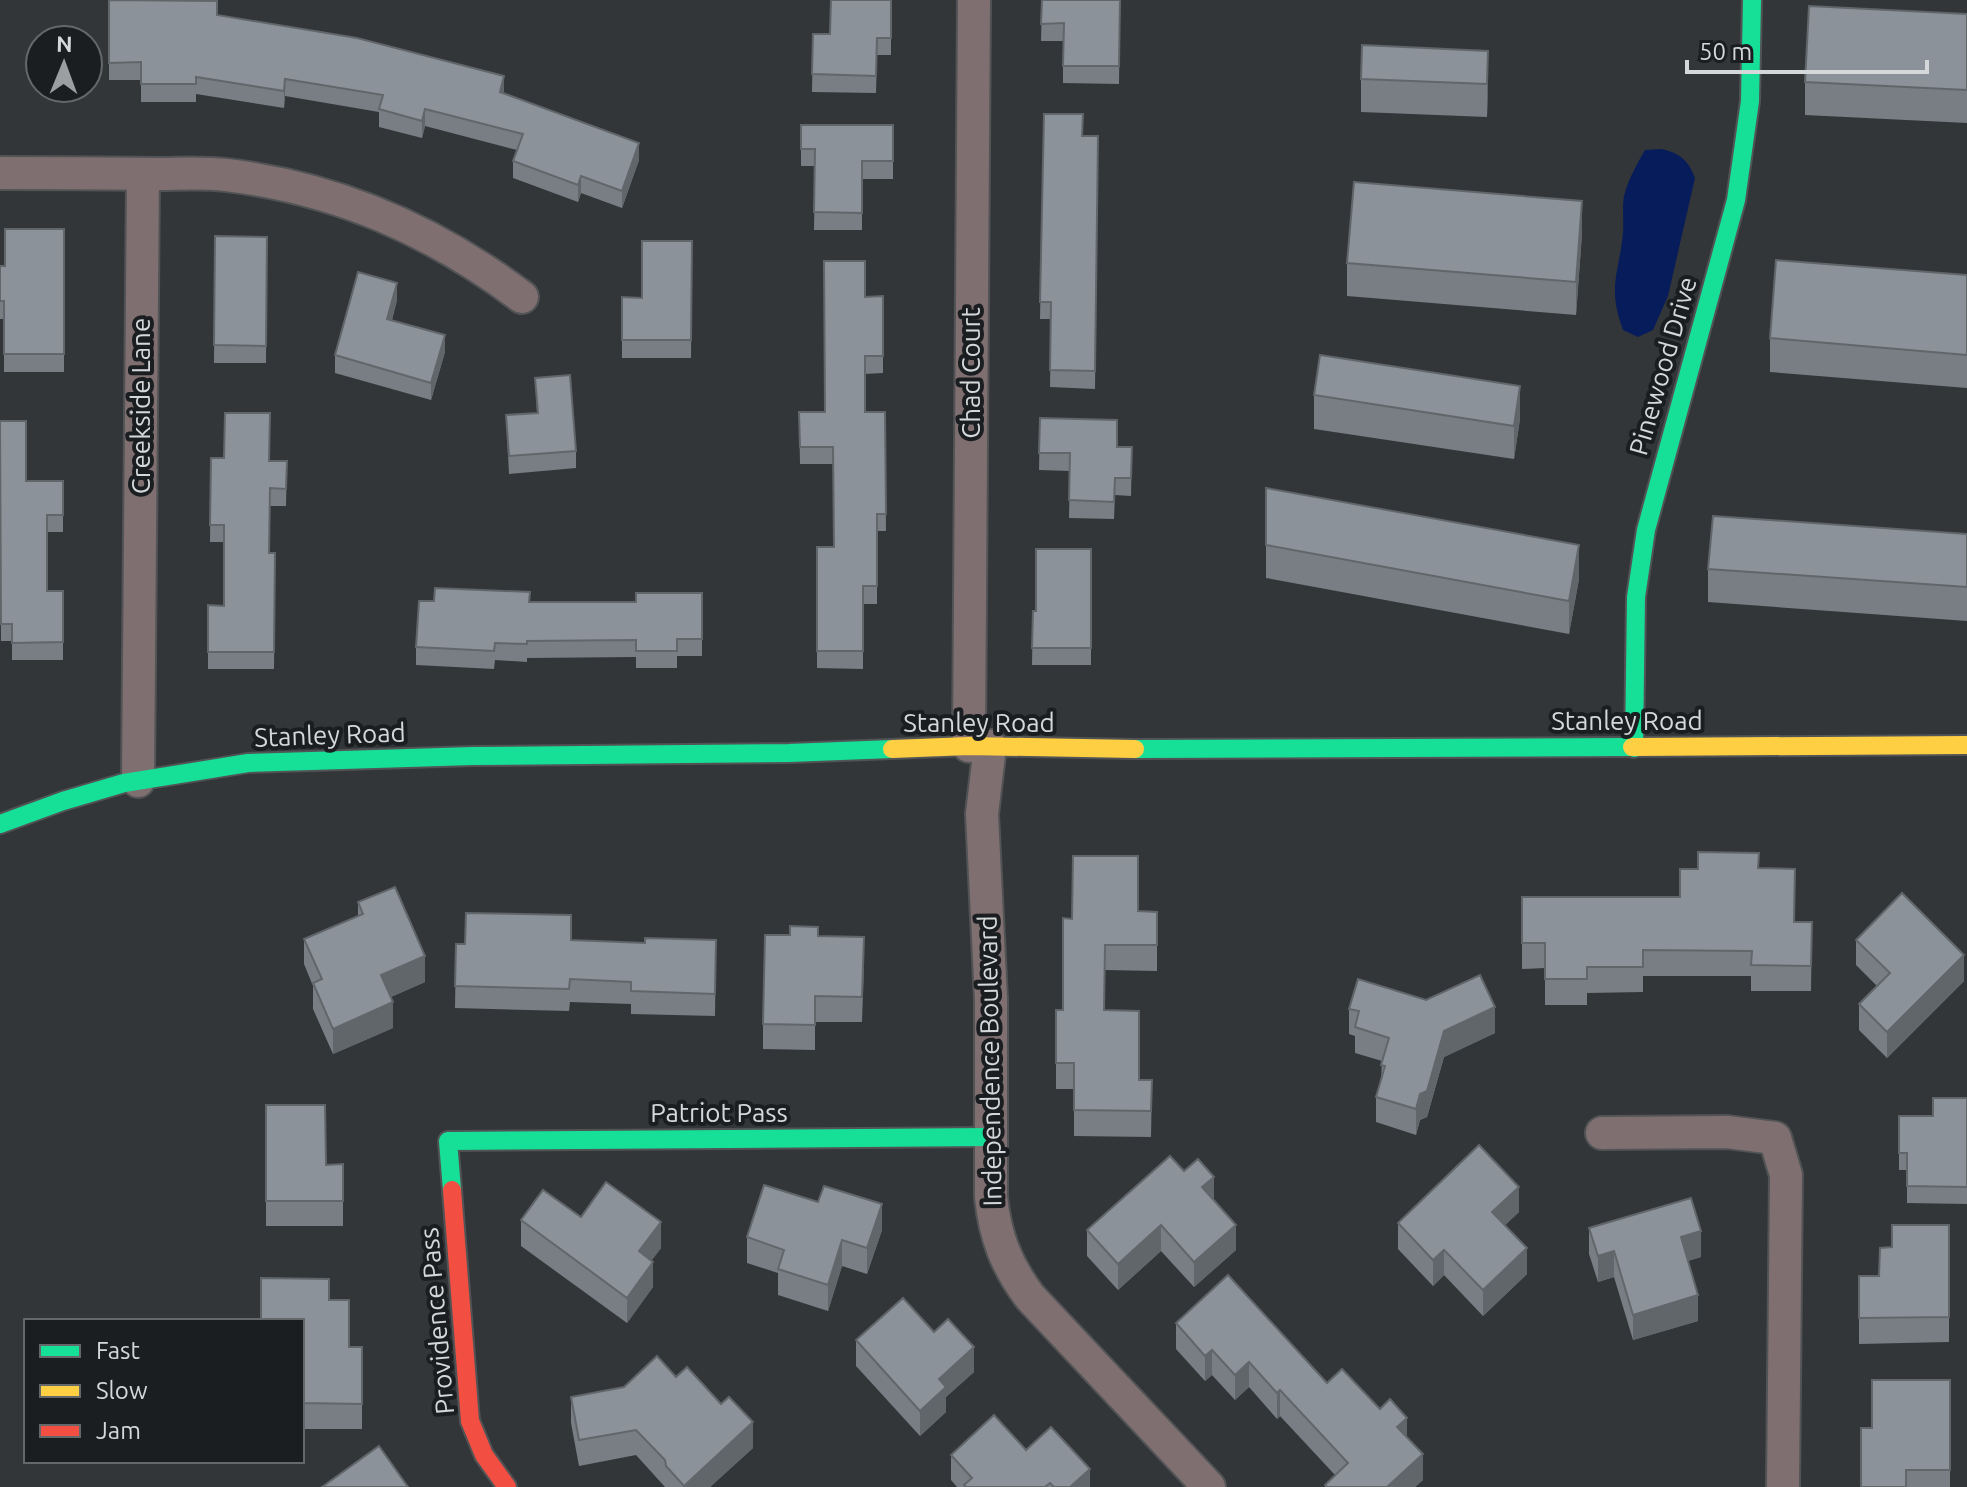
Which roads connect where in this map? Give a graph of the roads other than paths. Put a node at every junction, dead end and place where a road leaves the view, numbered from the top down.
1 (974, 0) edge
2 (1752, 0) edge
3 (0, 173) edge
4 (143, 174) junction
5 (522, 297) dead end
6 (1967, 745) edge
7 (979, 746) junction
8 (1634, 748) junction
9 (138, 781) junction
10 (0, 824) edge
11 (1602, 1133) dead end
12 (991, 1137) junction
13 (448, 1141) joint
14 (507, 1487) edge
15 (1209, 1487) edge
16 (1783, 1487) edge

1 - 7 street, Chad Court
2 - 8 street, Pinewood Drive
3 - 4 street
4 - 5 street
4 - 9 street, Creekside Lane
6 - 8 street, Stanley Road
7 - 8 street, Stanley Road
7 - 9 street, Stanley Road
7 - 12 street, Independence Boulevard
9 - 10 street, Stanley Road
11 - 16 street
12 - 13 street, Patriot Pass
12 - 15 street, Independence Boulevard
13 - 14 street, Providence Pass

